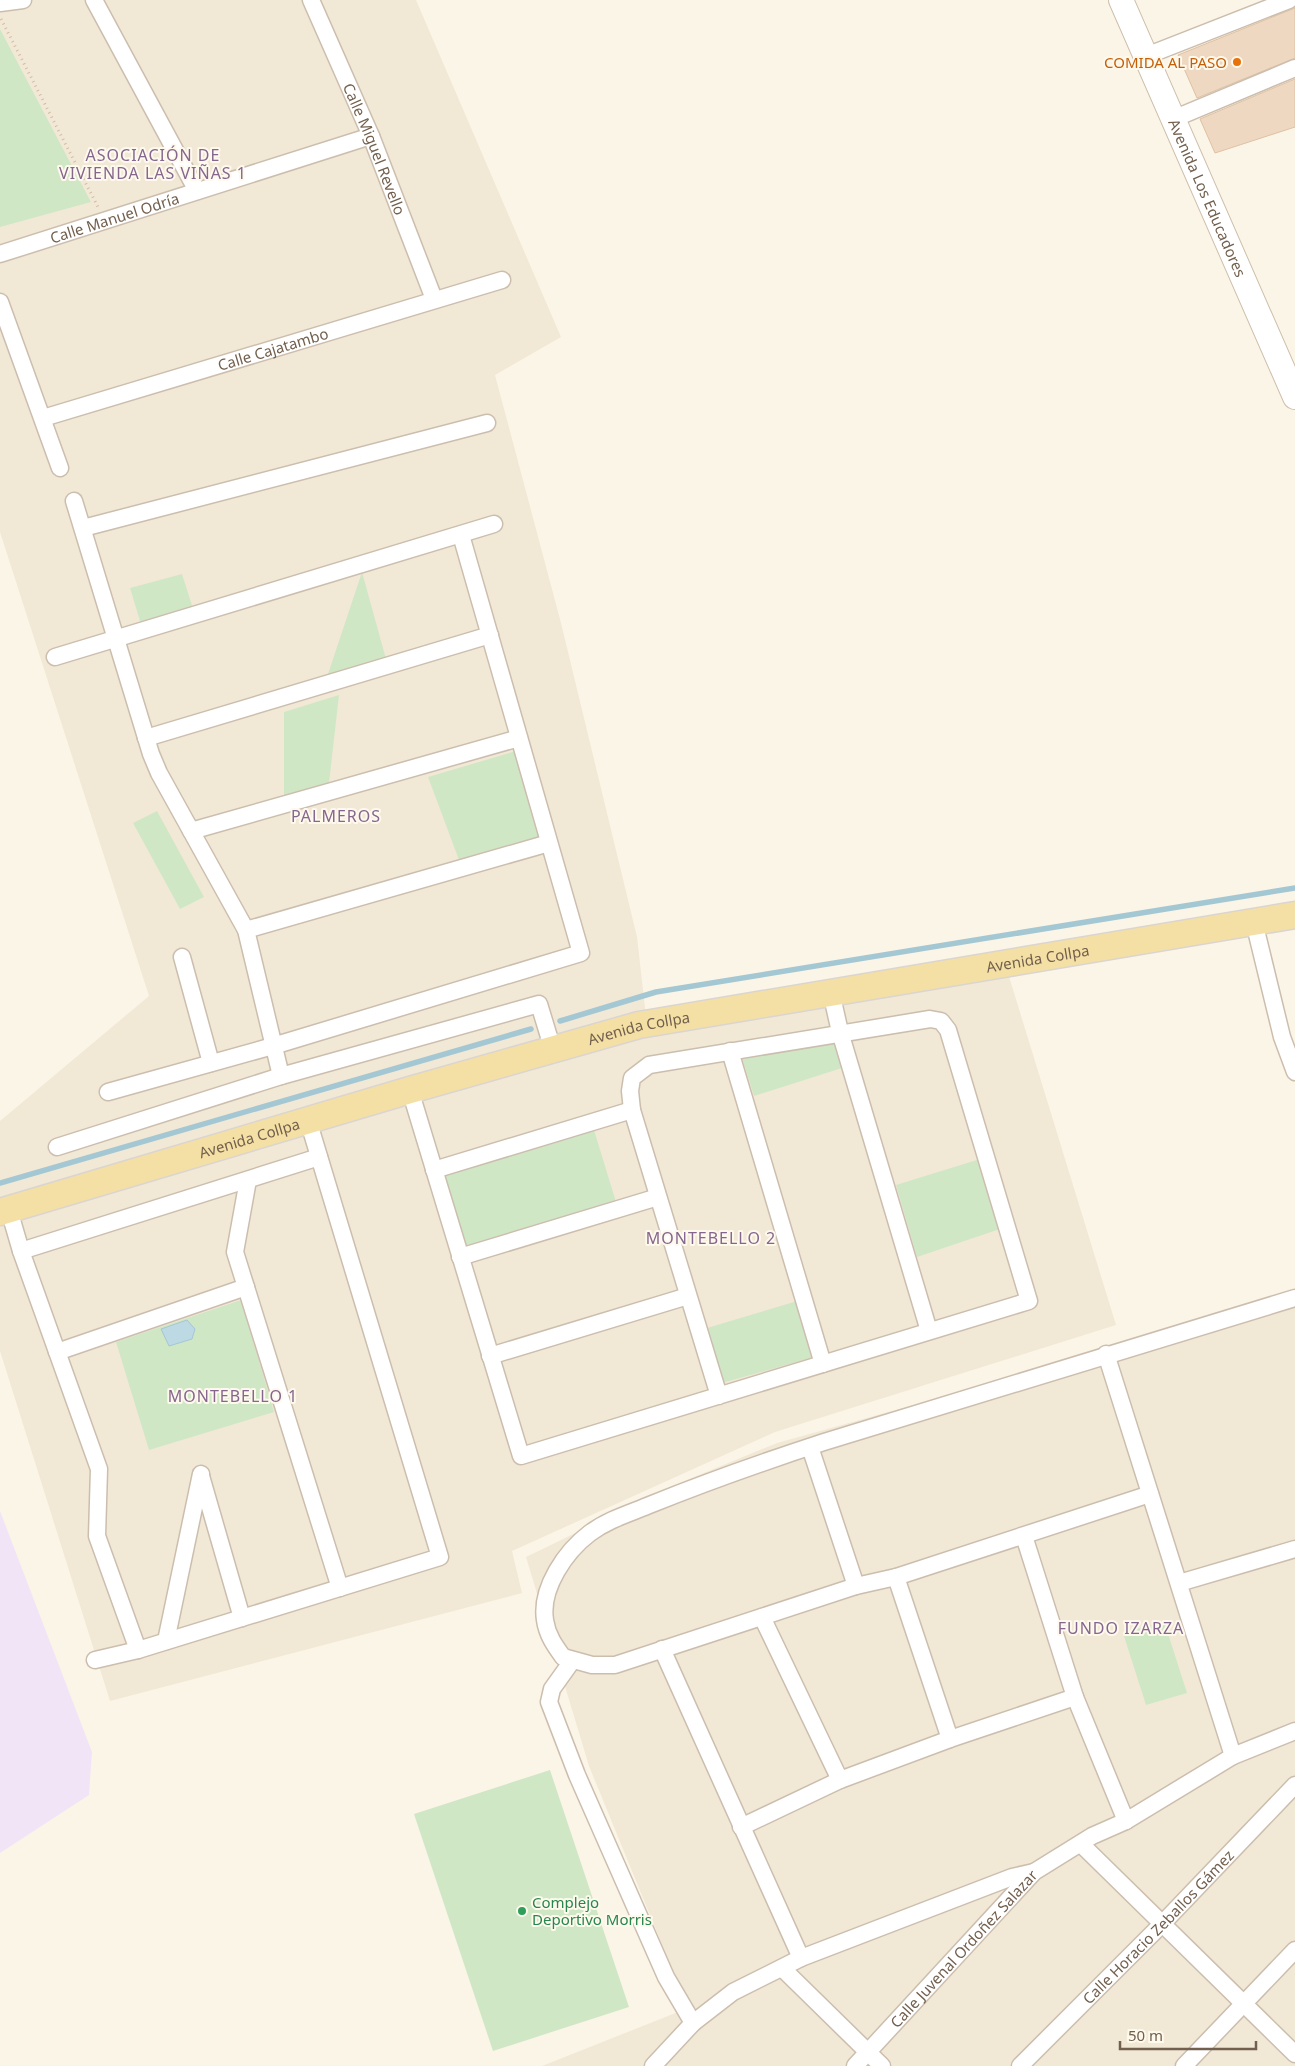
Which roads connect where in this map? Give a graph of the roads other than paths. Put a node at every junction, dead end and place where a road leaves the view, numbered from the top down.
1 (23, 0) edge
2 (94, 0) edge
3 (311, 0) edge
4 (1121, 0) edge
5 (1289, 0) edge
6 (0, 4) edge
7 (1146, 56) junction
8 (1295, 68) edge
9 (1173, 119) junction
10 (371, 136) junction
11 (197, 191) junction
12 (0, 254) edge
13 (502, 280) dead end
14 (434, 299) junction
15 (0, 302) edge
16 (1295, 397) edge
17 (43, 418) junction
18 (488, 423) dead end
19 (60, 468) dead end
20 (74, 501) dead end
21 (494, 524) dead end
22 (83, 528) junction
23 (461, 535) junction
24 (490, 635) junction
25 (117, 638) junction
26 (55, 657) dead end
27 (146, 738) junction
28 (520, 738) junction
29 (191, 831) junction
30 (549, 843) junction
31 (1295, 915) edge
32 (1254, 922) junction
33 (246, 930) junction
34 (182, 957) dead end
35 (831, 992) junction
36 (840, 1032) junction
37 (273, 1046) junction
38 (552, 1050) junction
39 (730, 1051) junction
40 (211, 1063) junction
41 (1295, 1072) edge
42 (282, 1076) junction
43 (410, 1090) junction
44 (108, 1092) dead end
45 (632, 1110) junction
46 (308, 1120) junction
47 (57, 1147) dead end
48 (319, 1158) junction
49 (434, 1170) junction
50 (248, 1180) junction
51 (658, 1197) junction
52 (5, 1211) edge
53 (21, 1250) junction
54 (460, 1257) junction
55 (246, 1287) junction
56 (688, 1296) junction
57 (1295, 1298) edge
58 (929, 1332) junction
59 (57, 1352) junction
60 (1106, 1354) junction
61 (490, 1356) junction
62 (823, 1364) junction
63 (719, 1396) junction
64 (810, 1447) junction
65 (1150, 1494) junction
66 (1024, 1536) junction
67 (1295, 1550) edge
68 (896, 1577) junction
69 (1180, 1583) junction
70 (856, 1586) junction
71 (340, 1588) junction
72 (762, 1617) junction
73 (242, 1618) junction
74 (166, 1641) junction
75 (662, 1648) junction
76 (138, 1650) junction
77 (95, 1660) dead end
78 (572, 1661) junction
79 (1076, 1697) junction
80 (1295, 1731) edge
81 (950, 1739) junction
82 (1233, 1756) junction
83 (840, 1780) junction
84 (1295, 1785) edge
85 (1126, 1821) junction
86 (741, 1828) junction
87 (1081, 1844) junction
88 (1034, 1872) junction
89 (1162, 1924) junction
90 (1295, 1950) edge
91 (801, 1958) junction
92 (782, 1968) junction
93 (1244, 2004) junction
94 (693, 2023) junction
95 (868, 2053) junction
96 (1295, 2054) edge
97 (653, 2066) edge
98 (855, 2066) edge
99 (882, 2066) edge
100 (1020, 2066) edge
101 (1184, 2066) edge

1 - 6 street
2 - 11 street
3 - 10 street, Calle Miguel Revello
4 - 7 street, Avenida Los Educadores
5 - 7 street
7 - 9 street, Avenida Los Educadores
8 - 9 street
9 - 16 street, Avenida Los Educadores
10 - 11 street, Calle Manuel Odría
10 - 14 street, Calle Miguel Revello
11 - 12 street, Calle Manuel Odría
13 - 14 street, Calle Cajatambo
14 - 17 street, Calle Cajatambo
15 - 17 street
17 - 19 street
18 - 22 street
20 - 22 street
21 - 23 street
22 - 25 street
23 - 24 street
23 - 25 street
24 - 27 street
24 - 28 street
25 - 26 street
25 - 27 street
27 - 29 street
28 - 29 street
28 - 30 street
29 - 33 street
30 - 33 street
30 - 37 street
31 - 32 main road, Avenida Collpa
32 - 35 main road, Avenida Collpa
32 - 41 street
33 - 37 street
34 - 40 street
35 - 36 street
35 - 38 main road, Avenida Collpa
36 - 39 street
36 - 58 street
36 - 58 street
37 - 40 street
37 - 42 street
38 - 42 street
38 - 43 main road, Avenida Collpa
39 - 45 street
39 - 62 street
40 - 44 street
42 - 47 street
43 - 46 main road, Avenida Collpa
43 - 49 street
45 - 49 street
45 - 51 street
46 - 48 street
46 - 52 main road, Avenida Collpa
48 - 50 street
48 - 71 street
49 - 54 street
50 - 53 street
50 - 55 street
51 - 54 street
51 - 56 street
52 - 53 street
53 - 59 street
54 - 61 street
55 - 59 street
55 - 71 street
56 - 61 street
56 - 63 street
57 - 60 street
58 - 62 street
59 - 76 street
60 - 64 street
60 - 65 street
61 - 63 street
62 - 63 street
64 - 70 street
64 - 78 street
65 - 66 street
65 - 69 street
66 - 68 street
66 - 79 street
67 - 69 street
68 - 70 street
68 - 81 street
69 - 82 street
70 - 72 street
71 - 73 street
72 - 75 street
72 - 83 street
73 - 74 street
73 - 74 street
74 - 76 street
75 - 78 street
75 - 86 street
76 - 77 street
78 - 94 street
79 - 81 street
79 - 85 street
80 - 82 street, Calle Juvenal Ordoñez Salazar
81 - 83 street
82 - 85 street, Calle Juvenal Ordoñez Salazar
83 - 86 street
84 - 89 street, Calle Horacio Zeballos Gámez
85 - 87 street, Calle Juvenal Ordoñez Salazar
86 - 91 street
87 - 88 street, Calle Juvenal Ordoñez Salazar
87 - 89 street
88 - 91 street
88 - 95 street, Calle Juvenal Ordoñez Salazar
89 - 93 street
89 - 100 street, Calle Horacio Zeballos Gámez
90 - 93 street
91 - 92 street
92 - 94 street
92 - 95 street
93 - 96 street
93 - 101 street
94 - 97 street
95 - 98 street, Calle Juvenal Ordoñez Salazar
95 - 99 street

